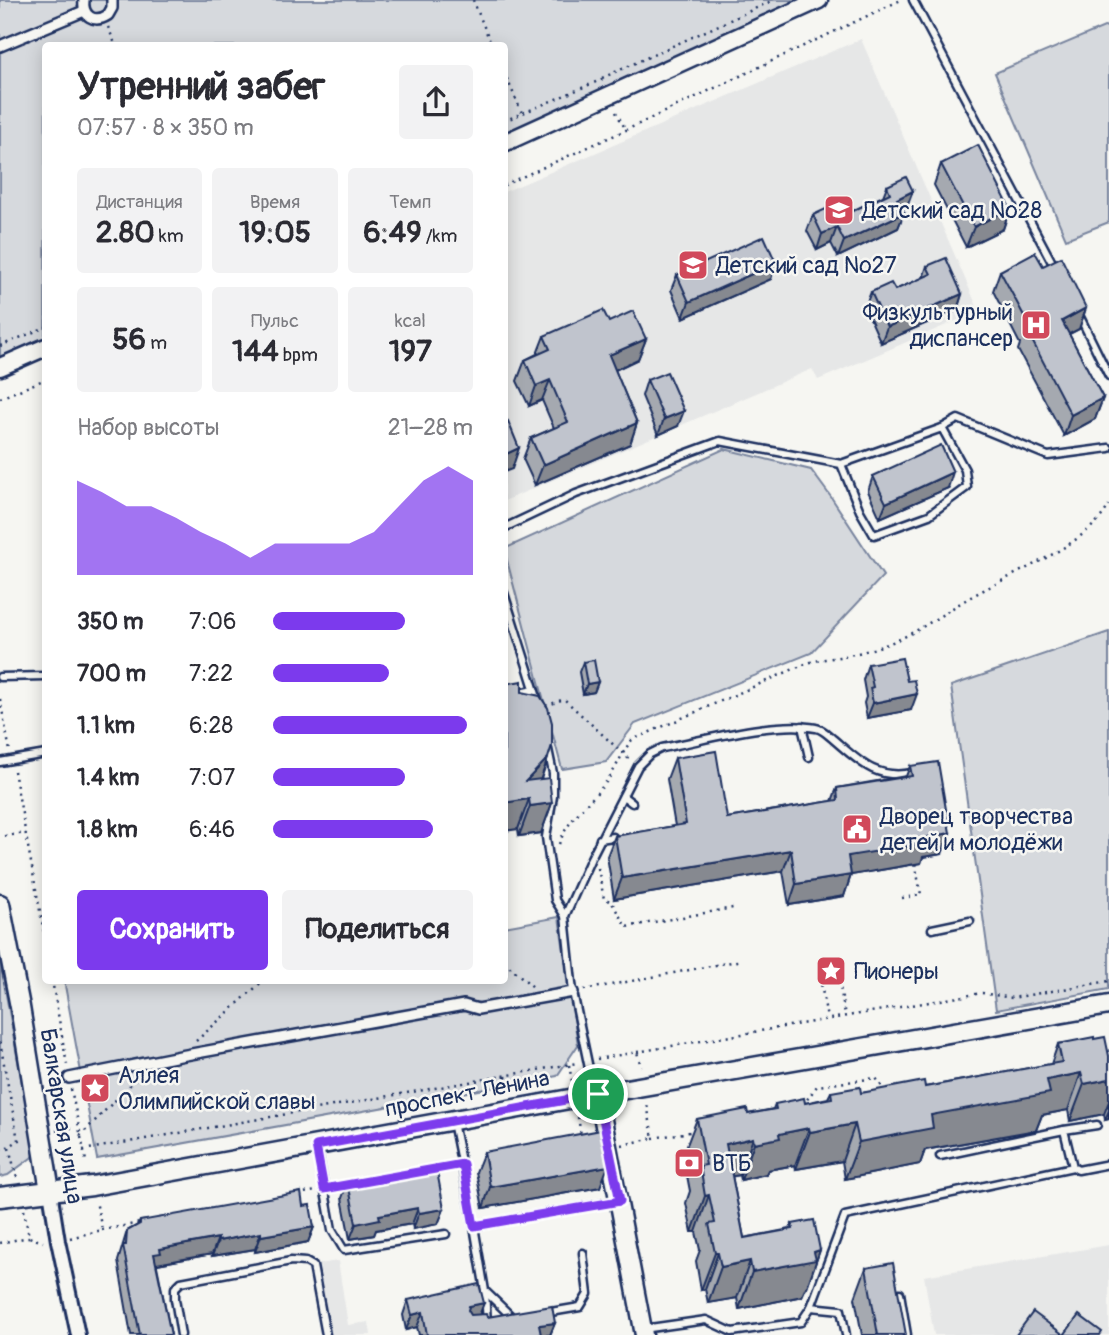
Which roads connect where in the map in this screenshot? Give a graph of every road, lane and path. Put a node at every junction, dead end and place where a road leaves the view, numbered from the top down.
1 (83, 0) edge
2 (111, 0) edge
3 (473, 0) edge
4 (774, 0) edge
5 (819, 0) edge
6 (901, 0) edge
7 (914, 0) edge
8 (84, 11) junction
9 (104, 18) junction
10 (114, 42) edge
11 (490, 42) edge
12 (0, 46) edge
13 (602, 78) junction
14 (508, 81) edge
15 (604, 86) dead end
16 (616, 112) dead end
17 (522, 113) junction
18 (508, 119) edge
19 (626, 130) junction
20 (508, 141) edge
21 (508, 183) edge
22 (1059, 277) edge
23 (1077, 312) edge
24 (42, 329) edge
25 (0, 346) edge
26 (42, 349) edge
27 (0, 367) edge
28 (1109, 376) edge
29 (42, 381) edge
30 (0, 398) edge
31 (942, 428) junction
32 (1109, 448) edge
33 (841, 464) junction
34 (1109, 505) edge
35 (508, 526) edge
36 (508, 606) edge
37 (42, 676) edge
38 (0, 677) edge
39 (534, 690) junction
40 (508, 695) edge
41 (0, 699) edge
42 (540, 708) joint
43 (802, 726) junction
44 (548, 747) edge
45 (621, 754) junction
46 (42, 755) edge
47 (809, 757) dead end
48 (12, 759) junction
49 (0, 762) edge
50 (638, 766) junction
51 (919, 772) edge
52 (623, 796) junction
53 (632, 803) dead end
54 (26, 833) junction
55 (5, 836) dead end
56 (613, 837) edge
57 (600, 839) junction
58 (548, 854) junction
59 (915, 861) edge
60 (597, 864) dead end
61 (921, 895) junction
62 (902, 898) dead end
63 (922, 900) dead end
64 (0, 904) edge
65 (733, 908) dead end
66 (565, 916) junction
67 (42, 921) edge
68 (970, 921) dead end
69 (932, 929) dead end
70 (742, 960) dead end
71 (508, 966) edge
72 (837, 968) dead end
73 (819, 971) dead end
74 (1109, 981) edge
75 (260, 984) edge
76 (573, 992) junction
77 (546, 999) junction
78 (1109, 1005) edge
79 (58, 1016) dead end
80 (845, 1016) junction
81 (53, 1018) dead end
82 (827, 1019) junction
83 (0, 1042) edge
84 (637, 1052) junction
85 (180, 1056) junction
86 (596, 1060) dead end
87 (153, 1061) junction
88 (581, 1063) dead end
89 (569, 1065) junction
90 (641, 1067) dead end
91 (506, 1076) junction
92 (69, 1078) dead end
93 (572, 1081) dead end
94 (508, 1086) dead end
95 (598, 1094) junction
96 (888, 1097) edge
97 (648, 1104) dead end
98 (796, 1113) edge
99 (578, 1117) dead end
100 (453, 1120) junction
101 (1097, 1125) dead end
102 (77, 1127) dead end
103 (705, 1129) edge
104 (1064, 1130) junction
105 (55, 1131) dead end
106 (80, 1137) dead end
107 (28, 1138) dead end
108 (653, 1138) junction
109 (18, 1140) junction
110 (583, 1143) edge
111 (619, 1145) dead end
112 (316, 1146) junction
113 (9, 1148) junction
114 (0, 1149) edge
115 (83, 1150) dead end
116 (940, 1156) dead end
117 (463, 1164) junction
118 (1109, 1164) edge
119 (1073, 1167) junction
120 (425, 1171) edge
121 (18, 1181) dead end
122 (349, 1185) edge
123 (324, 1189) junction
124 (50, 1191) junction
125 (298, 1194) edge
126 (0, 1197) edge
127 (96, 1201) dead end
128 (620, 1201) junction
129 (24, 1209) dead end
130 (141, 1223) edge
131 (474, 1226) junction
132 (102, 1230) junction
133 (446, 1234) dead end
134 (29, 1237) junction
135 (70, 1238) dead end
136 (0, 1243) edge
137 (46, 1244) dead end
138 (583, 1253) dead end
139 (485, 1291) junction
140 (900, 1293) edge
141 (811, 1307) junction
142 (540, 1314) edge
143 (527, 1316) edge
144 (514, 1319) junction
145 (487, 1323) junction
146 (478, 1324) edge
147 (643, 1332) edge
148 (78, 1335) edge
149 (181, 1335) edge
150 (326, 1335) edge
151 (846, 1335) edge
152 (907, 1335) edge

1 - 8 street
2 - 9 street
3 - 11 path
4 - 13 path
5 - 20 street
6 - 19 path
7 - 22 lane
8 - 9 street
8 - 12 street
9 - 10 path
13 - 15 path
13 - 17 path
14 - 17 path
16 - 19 path
17 - 18 path
19 - 21 path
23 - 28 lane
24 - 25 path
26 - 27 street
29 - 30 path
31 - 32 lane
31 - 33 lane
31 - 33 lane
33 - 35 lane
34 - 45 path
36 - 39 lane
37 - 38 lane
39 - 40 lane
39 - 42 lane
41 - 48 path
42 - 45 path
43 - 47 lane
43 - 50 lane
43 - 51 lane
44 - 58 lane
45 - 50 path
45 - 58 path
46 - 48 lane
48 - 49 lane
48 - 54 path
50 - 52 lane
52 - 53 lane
52 - 57 lane
54 - 55 path
54 - 67 path
56 - 57 lane
57 - 66 lane
58 - 66 lane
59 - 61 path
60 - 65 path
61 - 62 path
61 - 63 path
64 - 124 main road, Балкарская улица
66 - 76 lane
68 - 69 lane
70 - 76 path
71 - 77 path
72 - 80 path
73 - 82 path
74 - 80 path
75 - 85 path
76 - 77 street
76 - 95 lane
77 - 85 street
78 - 95 main road, проспект Ленина
79 - 81 path
80 - 82 path
82 - 84 path
83 - 109 path
84 - 86 path
84 - 90 path
85 - 87 street
87 - 92 street
87 - 106 path
88 - 89 path
89 - 91 path
89 - 93 path
91 - 94 path
91 - 115 path
95 - 100 main road, проспект Ленина
95 - 128 street
96 - 98 path
97 - 108 path
99 - 110 path
100 - 112 main road, проспект Ленина
100 - 117 lane
101 - 104 lane
102 - 105 path
103 - 108 path
104 - 116 lane
104 - 119 lane
107 - 109 path
108 - 111 path
109 - 113 path
112 - 123 lane
112 - 124 main road, проспект Ленина
113 - 114 path
113 - 121 path
117 - 120 path
117 - 131 lane
118 - 119 lane
119 - 141 lane
122 - 123 path
123 - 125 path
123 - 133 lane
124 - 126 main road, проспект Ленина
124 - 148 street, Балкарская улица
127 - 132 path
128 - 131 lane
128 - 147 street
129 - 134 path
130 - 132 path
131 - 139 lane
132 - 135 path
134 - 136 path
134 - 137 path
138 - 142 lane
139 - 144 lane
139 - 145 lane
140 - 152 lane
141 - 147 lane
141 - 151 lane
143 - 144 lane
144 - 145 lane
145 - 146 lane
149 - 150 lane

